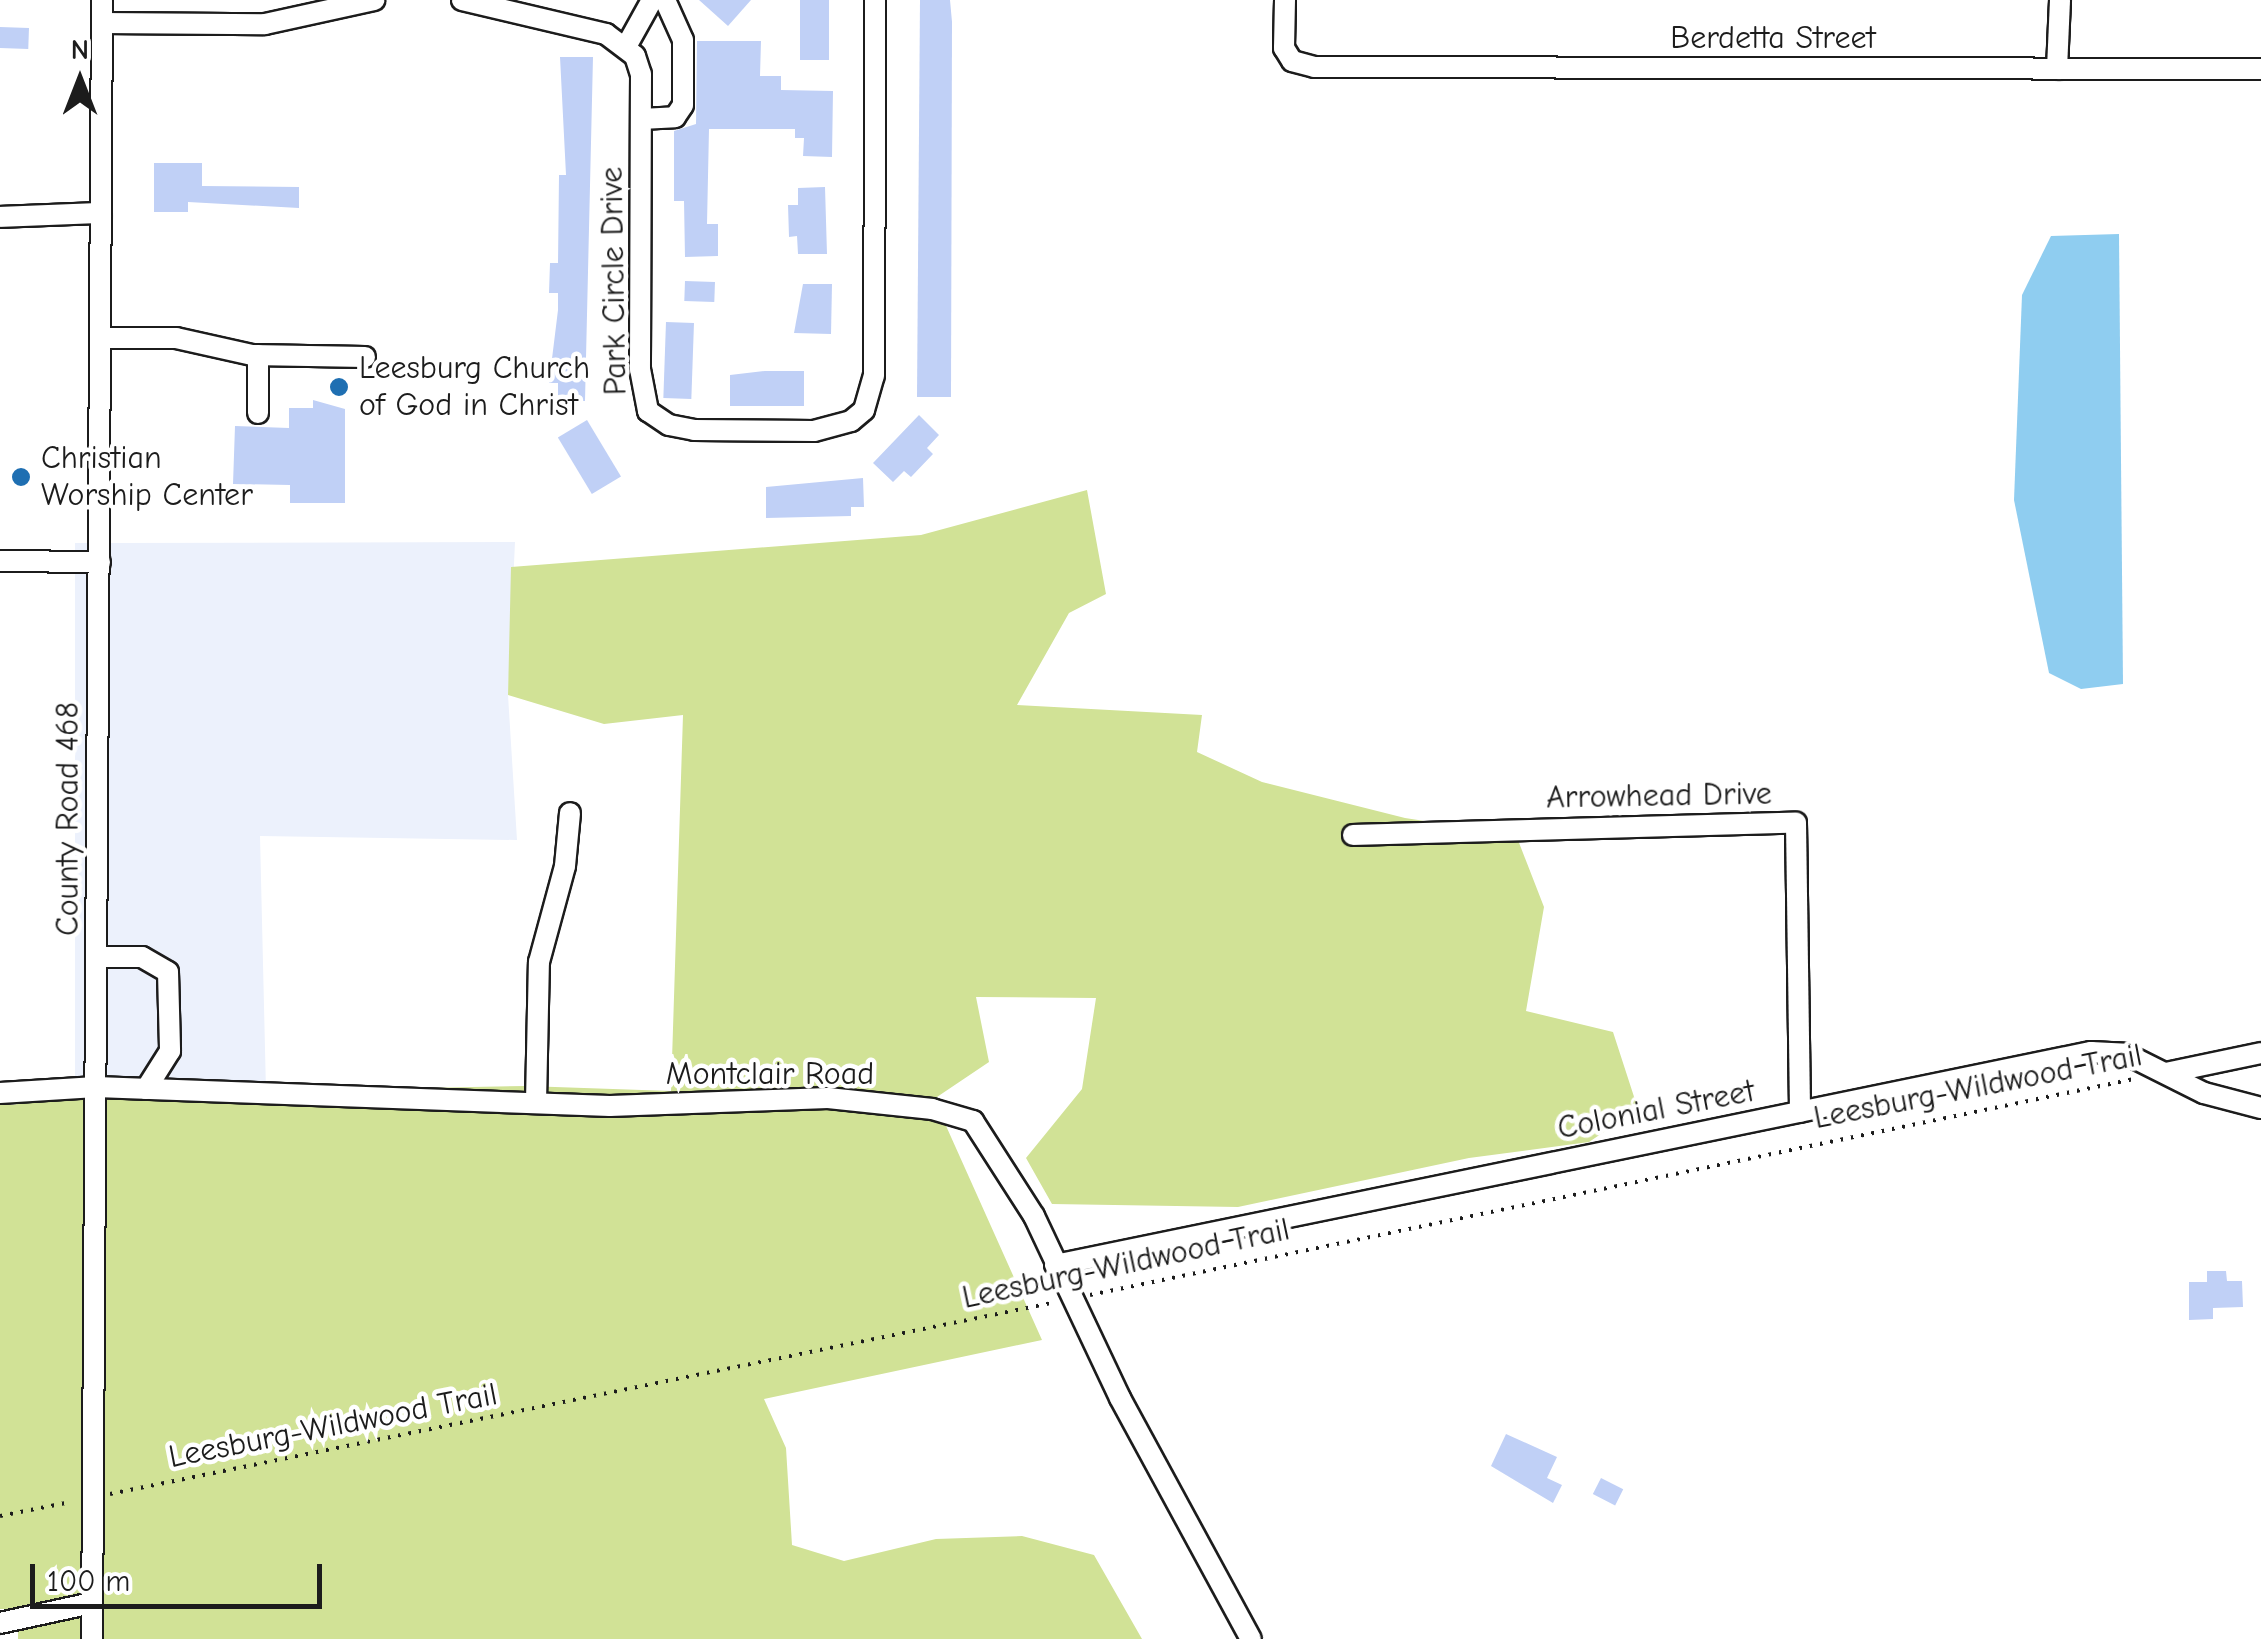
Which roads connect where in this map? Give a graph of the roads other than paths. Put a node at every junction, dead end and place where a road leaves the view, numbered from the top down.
1 (102, 0) edge
2 (374, 0) edge
3 (462, 0) edge
4 (652, 0) edge
5 (665, 0) edge
6 (874, 0) edge
7 (1284, 0) edge
8 (2060, 0) edge
9 (102, 24) junction
10 (627, 45) junction
11 (2057, 69) junction
12 (2261, 69) edge
13 (640, 119) junction
14 (101, 213) junction
15 (0, 217) edge
16 (100, 338) junction
17 (258, 355) junction
18 (365, 356) dead end
19 (258, 414) dead end
20 (0, 561) edge
21 (100, 562) junction
22 (570, 812) dead end
23 (1353, 835) dead end
24 (98, 957) junction
25 (2261, 1054) edge
26 (2166, 1073) junction
27 (96, 1087) junction
28 (146, 1089) junction
29 (0, 1093) edge
30 (536, 1102) junction
31 (2261, 1108) edge
32 (1800, 1112) junction
33 (1055, 1265) junction
34 (92, 1603) junction
35 (0, 1624) edge
36 (92, 1639) edge
37 (1251, 1639) edge

1 - 9 street, County Road 468
2 - 9 street
3 - 10 street
4 - 10 street
5 - 13 street
6 - 13 street, Park Circle Drive
7 - 11 street, Berdetta Street
8 - 11 street
9 - 14 street, County Road 468
10 - 13 street, Park Circle Drive
11 - 12 street, Berdetta Street
14 - 15 street
14 - 16 street, County Road 468
16 - 17 street
16 - 21 street, County Road 468
17 - 18 street
17 - 19 street
20 - 21 street
21 - 24 street, County Road 468
22 - 30 street
23 - 32 street, Arrowhead Drive
24 - 27 street, County Road 468
24 - 28 street
25 - 26 street
26 - 31 street, Colonial Street
26 - 32 street, Colonial Street
27 - 28 street, Montclair Road
27 - 29 street, Montclair Road
27 - 34 street, County Road 468
28 - 30 street, Montclair Road
30 - 33 street, Montclair Road
32 - 33 street, Colonial Street
33 - 37 street, Montclair Road
34 - 35 street
34 - 36 street, County Road 468

